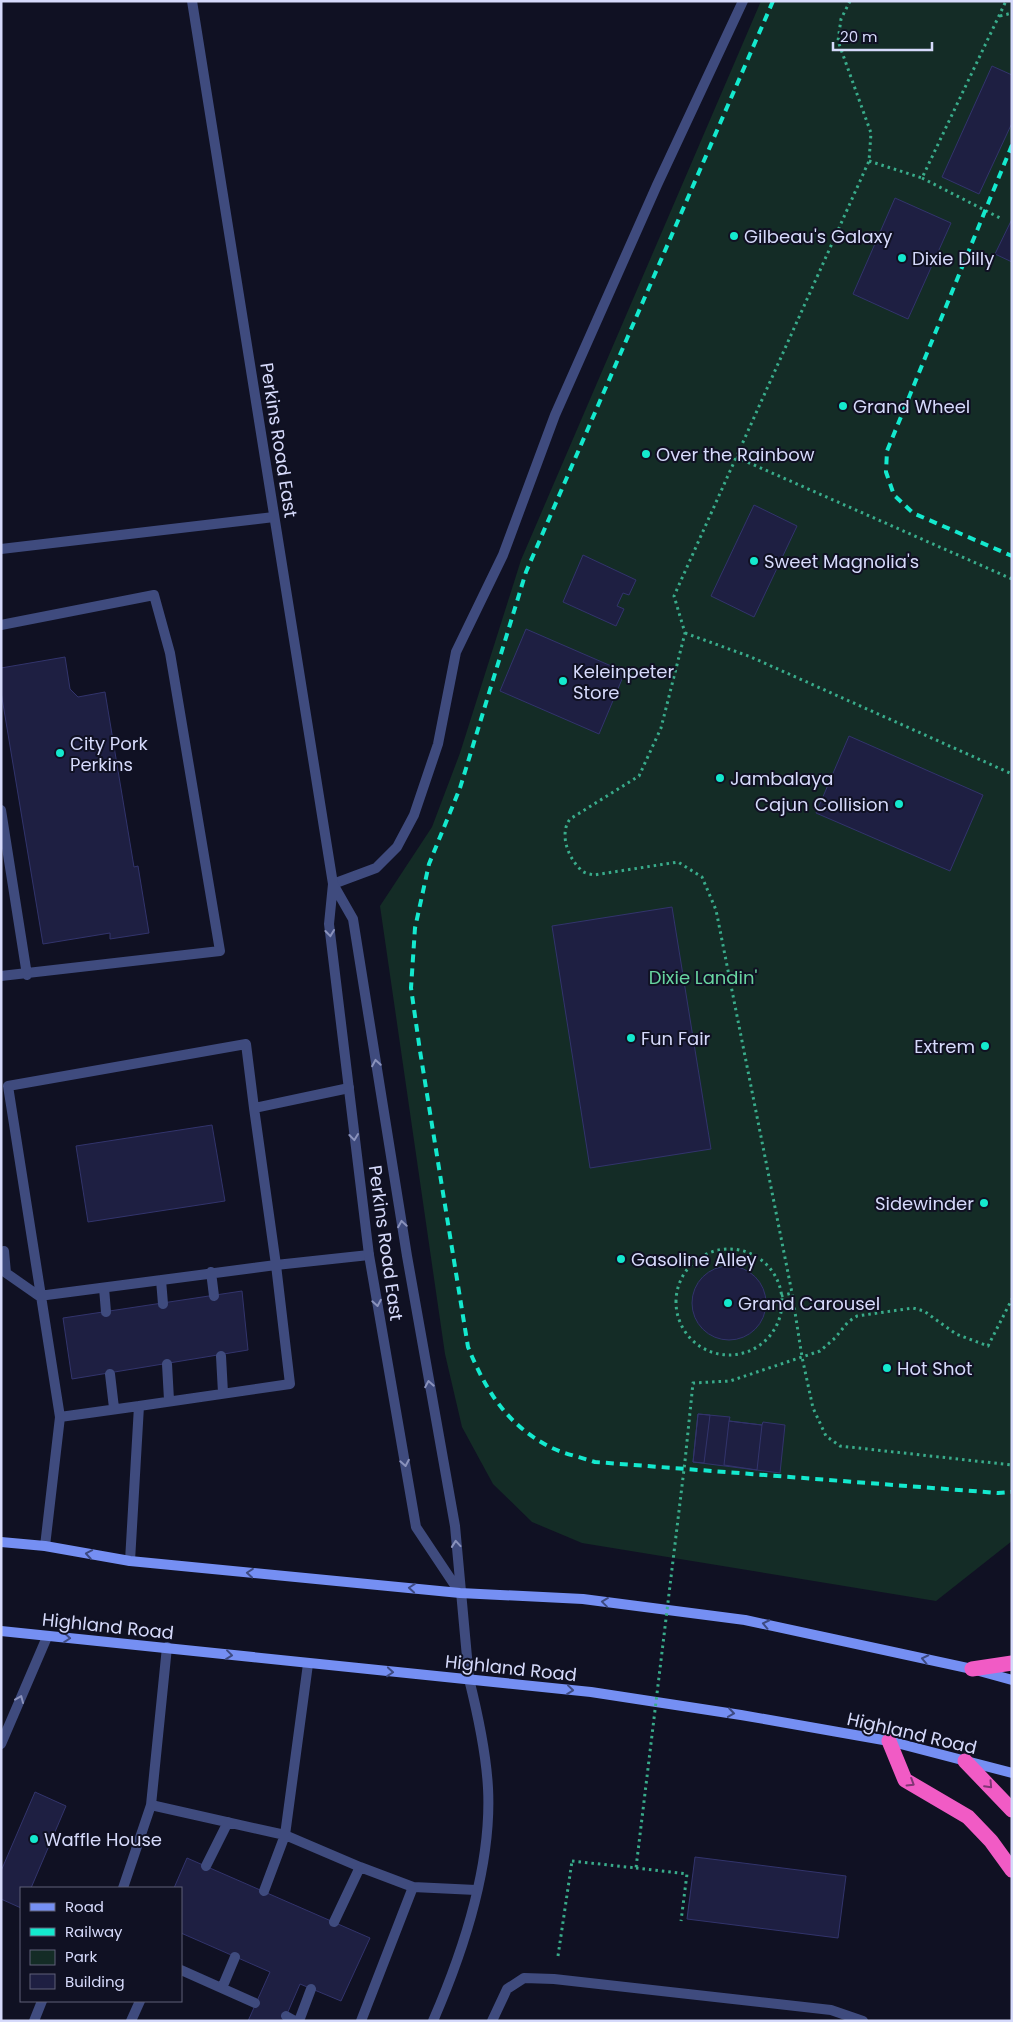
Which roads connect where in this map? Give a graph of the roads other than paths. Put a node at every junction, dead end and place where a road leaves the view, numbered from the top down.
1 (192, 1) edge
2 (743, 1) edge
3 (274, 517) junction
4 (1, 549) edge
5 (1, 625) edge
6 (1, 810) edge
7 (333, 884) junction
8 (27, 974) junction
9 (1, 976) edge
10 (8, 1086) junction
11 (348, 1088) junction
12 (1, 1095) edge
13 (254, 1108) junction
14 (4, 1251) dead end
15 (369, 1255) junction
16 (276, 1265) junction
17 (211, 1272) junction
18 (161, 1280) junction
19 (104, 1288) junction
20 (40, 1296) junction
21 (214, 1296) dead end
22 (163, 1304) dead end
23 (106, 1312) dead end
24 (221, 1356) dead end
25 (167, 1364) dead end
26 (110, 1374) dead end
27 (223, 1393) junction
28 (169, 1400) junction
29 (139, 1406) junction
30 (114, 1408) junction
31 (60, 1417) junction
32 (1, 1542) edge
33 (45, 1546) junction
34 (130, 1561) junction
35 (460, 1593) junction
36 (1, 1631) edge
37 (47, 1636) junction
38 (167, 1648) junction
39 (1012, 1663) edge
40 (308, 1664) junction
41 (972, 1669) junction
42 (469, 1679) junction
43 (1012, 1680) edge
44 (889, 1742) junction
45 (1, 1744) edge
46 (965, 1761) junction
47 (1012, 1773) edge
48 (151, 1805) junction
49 (1012, 1810) edge
50 (228, 1822) junction
51 (285, 1835) junction
52 (206, 1866) dead end
53 (360, 1867) junction
54 (1012, 1870) edge
55 (123, 1887) edge
56 (413, 1887) junction
57 (476, 1890) junction
58 (264, 1891) dead end
59 (334, 1922) dead end
60 (235, 1957) dead end
61 (182, 1970) edge
62 (222, 1988) junction
63 (311, 1989) dead end
64 (42, 2002) edge
65 (140, 2002) edge
66 (255, 2003) dead end
67 (34, 2021) edge
68 (131, 2021) edge
69 (300, 2021) edge
70 (361, 2021) edge
71 (433, 2021) edge
72 (492, 2021) edge
73 (863, 2021) edge

1 - 3 street, Perkins Road East
2 - 7 street
3 - 4 street
3 - 7 street, Perkins Road East
5 - 8 street
6 - 8 street
7 -> 11 street, Perkins Road East
35 -> 7 street, Perkins Road East
8 - 9 street
10 - 12 street
10 - 13 street
10 - 20 street
11 - 13 street
11 -> 15 street, Perkins Road East
13 - 16 street
14 - 20 street
15 - 16 street
15 -> 35 street, Perkins Road East
16 - 17 street
16 - 27 street
17 - 18 street
17 - 21 street
18 - 19 street
18 - 22 street
19 - 20 street
19 - 23 street
20 - 31 street
24 - 27 street
25 - 28 street
26 - 30 street
27 - 28 street
28 - 29 street
29 - 30 street
29 - 34 street
30 - 31 street
31 - 33 street
32 - 33 main road
34 -> 33 main road
35 -> 34 main road
41 -> 35 main road
35 - 42 street, Perkins Road East
36 - 37 main road, Highland Road
37 -> 38 main road, Highland Road
45 -> 37 street
38 -> 40 main road, Highland Road
38 - 48 street
39 - 41 highway
40 -> 42 main road, Highland Road
40 - 51 street
41 - 43 main road
42 -> 44 main road, Highland Road
42 - 57 street, Perkins Road East
44 - 46 main road, Highland Road
44 -> 54 highway
46 - 47 main road, Highland Road
46 -> 49 highway
48 - 50 street
48 - 55 street
50 - 51 street
50 - 52 street
51 - 53 street
51 - 58 street
53 - 56 street
53 - 59 street
56 - 57 street
56 - 70 street
57 - 71 street, Perkins Road East
60 - 62 street
61 - 62 street
62 - 66 street
63 - 69 street
64 - 67 street
65 - 68 street
72 - 73 street

